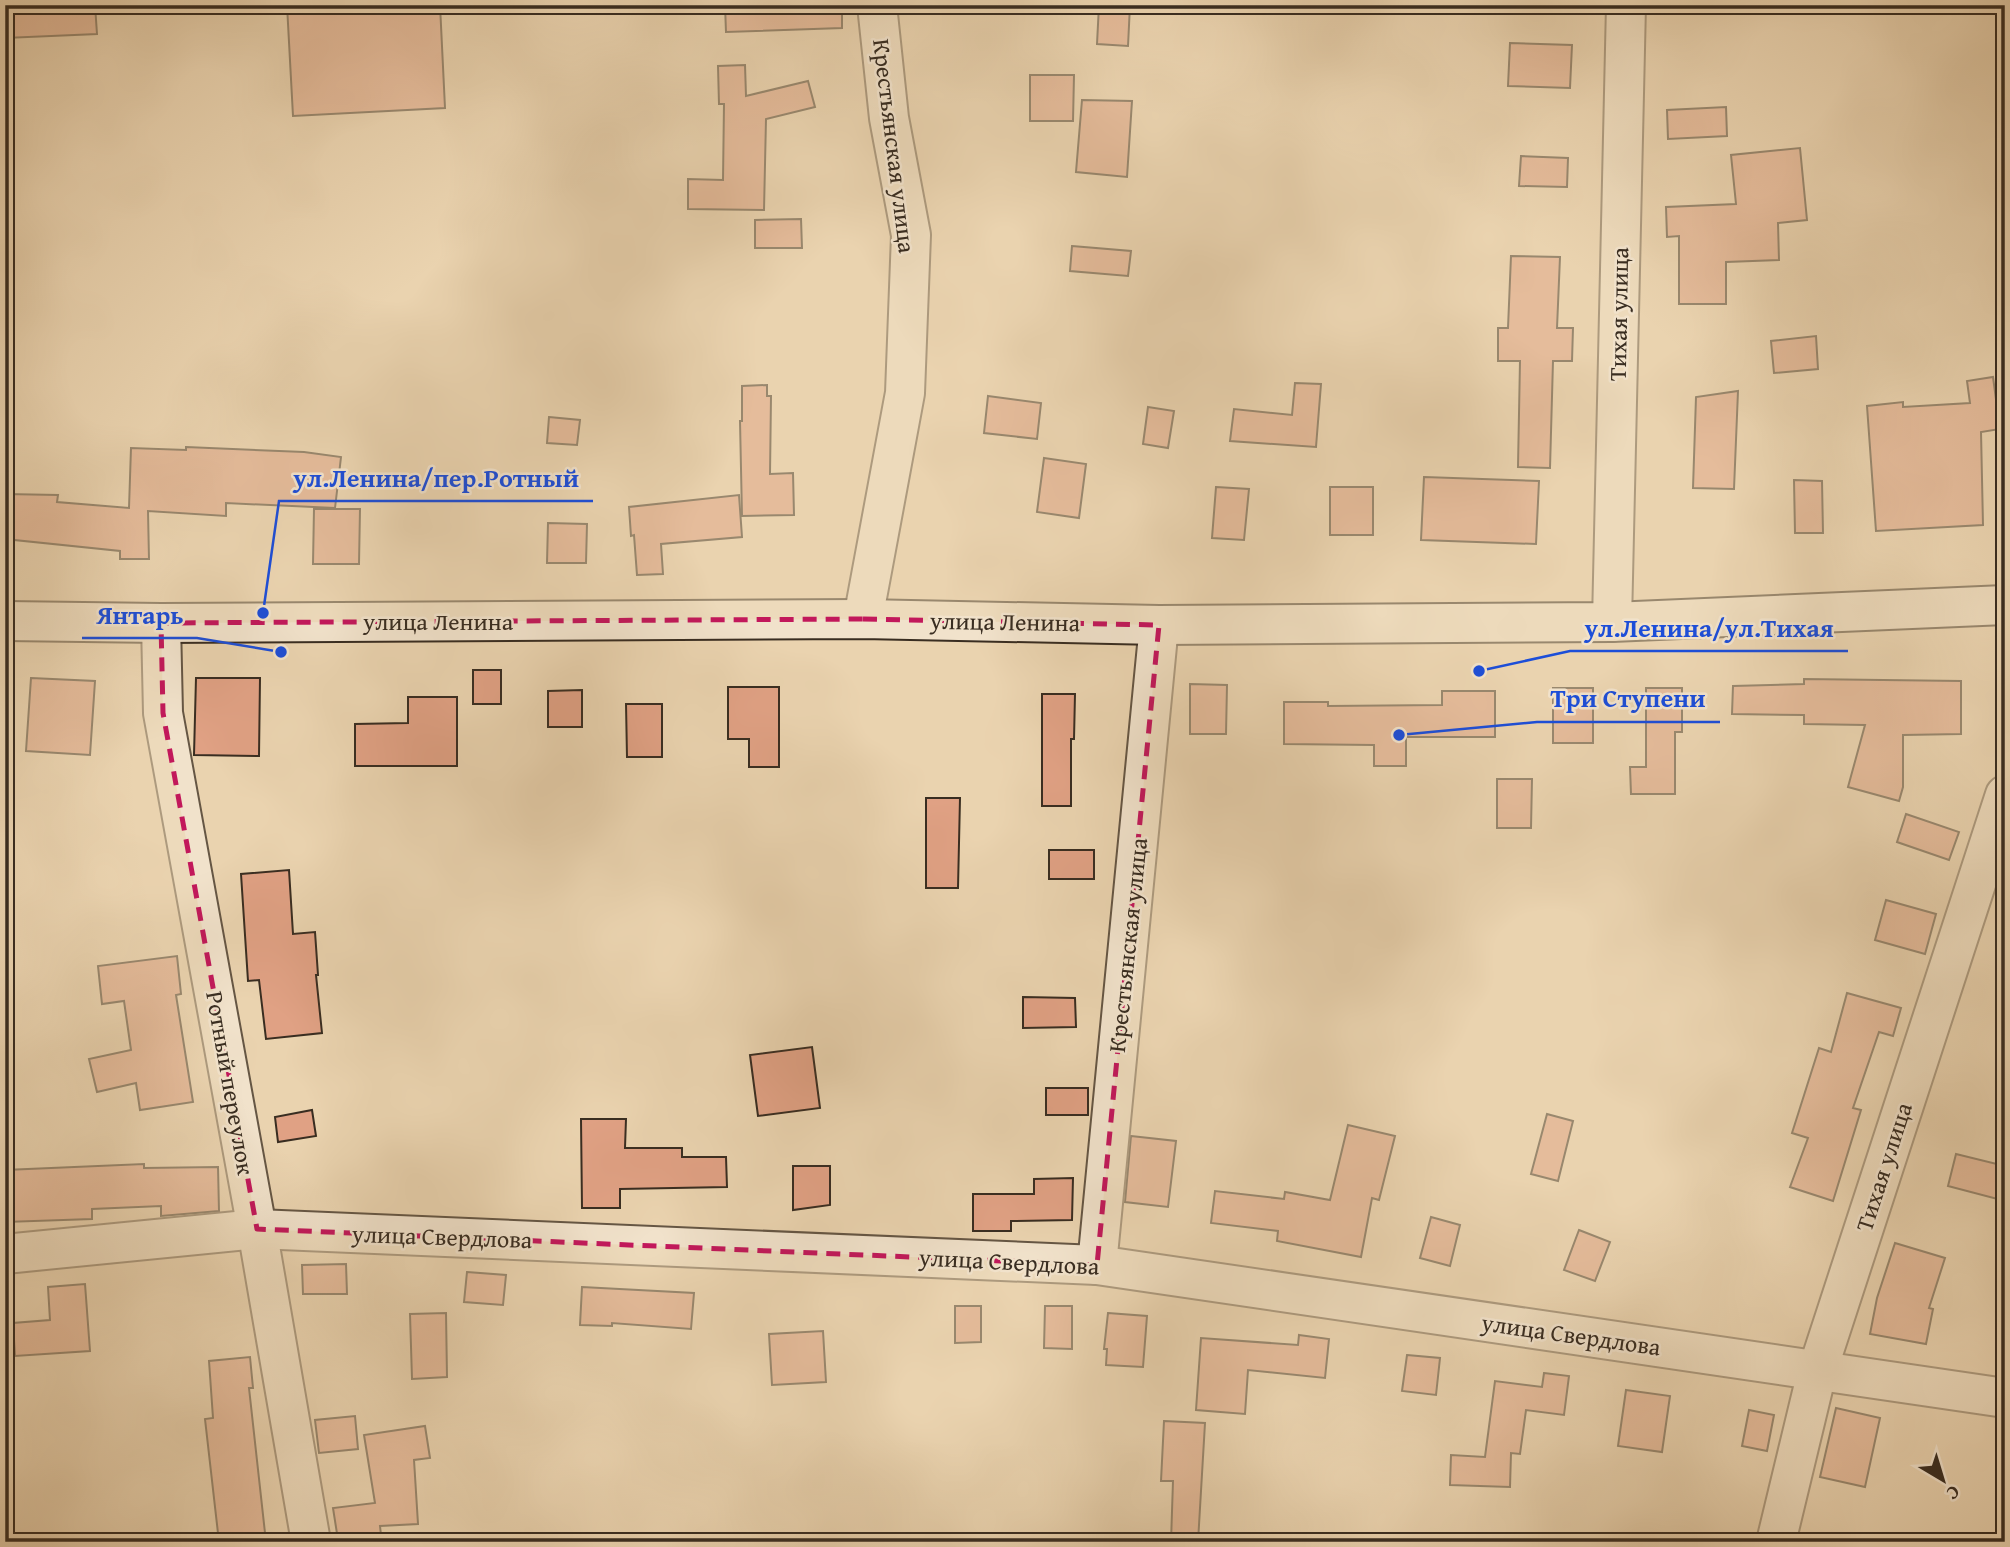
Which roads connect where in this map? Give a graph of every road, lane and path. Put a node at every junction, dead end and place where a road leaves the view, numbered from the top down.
1 (877, 5) edge
2 (1626, 5) edge
3 (2005, 605) edge
4 (863, 619) junction
5 (5, 621) edge
6 (1612, 622) junction
7 (161, 623) junction
8 (1159, 625) junction
9 (2005, 795) edge
10 (257, 1229) junction
11 (5, 1254) edge
12 (1097, 1265) junction
13 (1817, 1372) junction
14 (2005, 1398) edge
15 (311, 1542) edge
16 (1776, 1542) edge

1 - 4 street, Крестьянская улица
2 - 6 street, Тихая улица
3 - 6 street, улица Ленина
4 - 7 street, улица Ленина
4 - 8 street, улица Ленина
5 - 7 street, улица Ленина
6 - 8 street, улица Ленина
7 - 10 street, Ротный переулок
8 - 12 street, Крестьянская улица
9 - 13 street, Тихая улица
10 - 11 street, улица Свердлова
10 - 12 street, улица Свердлова
10 - 15 street, Ротный переулок
12 - 13 street, улица Свердлова
13 - 14 street, улица Свердлова
13 - 16 street, Тихая улица

